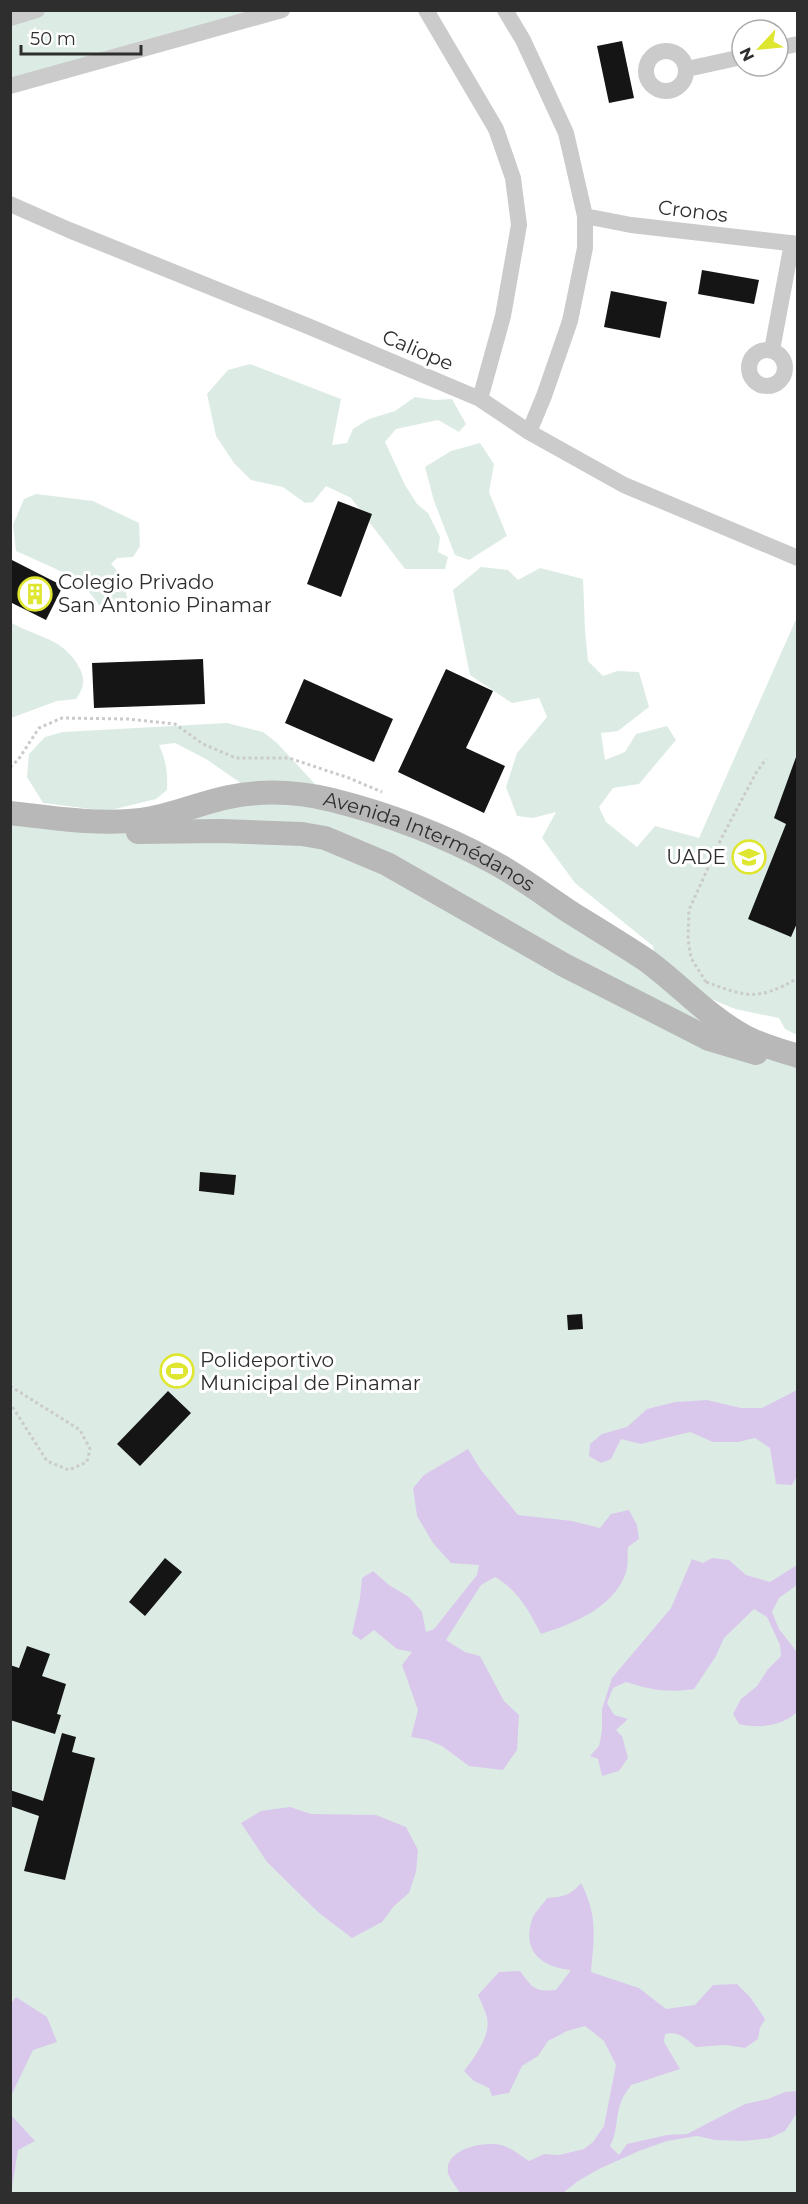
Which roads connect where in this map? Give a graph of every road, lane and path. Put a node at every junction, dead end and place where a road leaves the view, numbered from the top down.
1 (37, 10) edge
2 (282, 10) edge
3 (426, 10) edge
4 (505, 10) edge
5 (10, 18) edge
6 (730, 60) edge
7 (687, 69) dead end
8 (10, 86) edge
9 (10, 204) edge
10 (585, 216) junction
11 (795, 244) edge
12 (772, 350) dead end
13 (480, 399) junction
14 (529, 432) junction
15 (798, 558) edge
16 (766, 759) dead end
17 (10, 813) edge
18 (10, 822) edge
19 (798, 978) edge
20 (706, 982) junction
21 (700, 991) dead end
22 (798, 1056) edge
23 (798, 1062) edge
24 (10, 1386) edge
25 (10, 1403) edge

1 - 5 street
2 - 8 street
3 - 13 street
4 - 10 street
6 - 7 street
9 - 13 street, Caliope
10 - 11 street, Cronos
10 - 14 street
11 - 12 street
13 - 14 street, Caliope
14 - 15 street, Caliope
16 - 20 path
17 - 22 main road, Avenida Intermédanos
18 - 23 main road, Avenida Intermédanos
19 - 20 path
20 - 21 path
24 - 25 path

